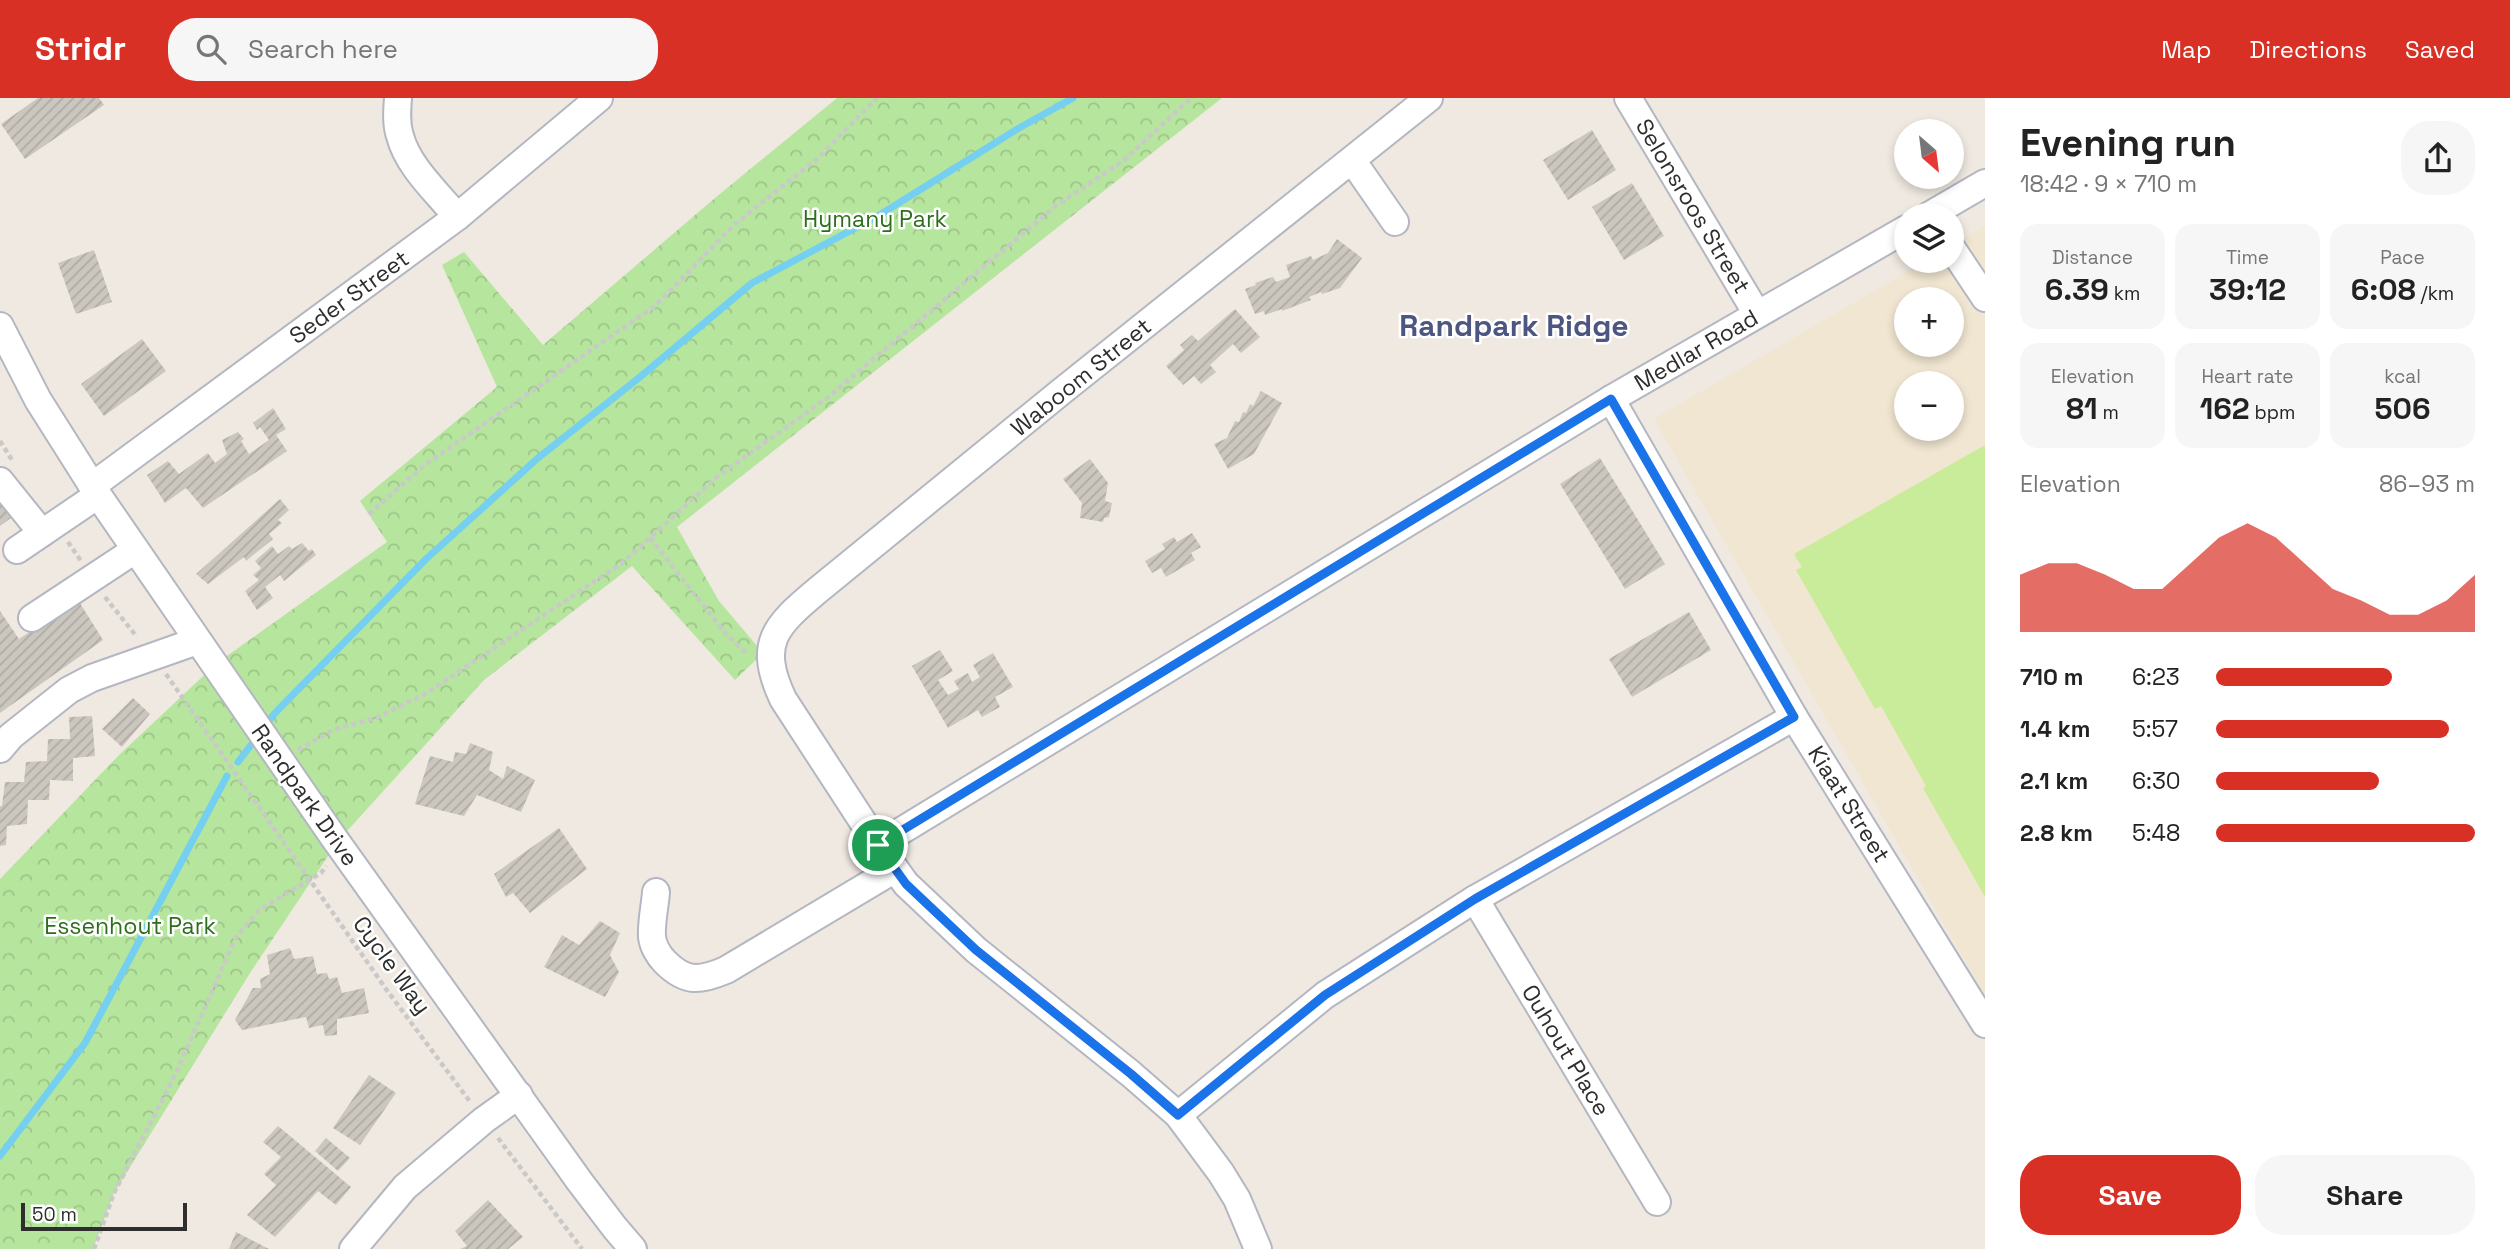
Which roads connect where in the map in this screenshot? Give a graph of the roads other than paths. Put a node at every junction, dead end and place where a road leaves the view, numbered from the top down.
1 (398, 98) edge
2 (599, 98) edge
3 (1429, 98) edge
4 (1628, 98) edge
5 (1352, 160) junction
6 (1985, 183) edge
7 (1951, 203) edge
8 (457, 218) junction
9 (1395, 222) dead end
10 (1894, 236) edge
11 (1964, 267) edge
12 (1985, 299) edge
13 (1757, 314) junction
14 (0, 326) edge
15 (1611, 399) junction
16 (0, 481) edge
17 (95, 490) junction
18 (42, 533) junction
19 (17, 550) dead end
20 (135, 550) junction
21 (32, 618) dead end
22 (197, 641) junction
23 (1794, 717) junction
24 (0, 749) edge
25 (878, 845) junction
26 (895, 869) junction
27 (656, 892) dead end
28 (1475, 899) junction
29 (1985, 1024) edge
30 (519, 1095) junction
31 (1178, 1115) junction
32 (1657, 1202) dead end
33 (354, 1249) edge
34 (634, 1249) edge
35 (1258, 1249) edge

1 - 8 street
2 - 8 street, Seder Street
3 - 5 street, Waboom Street
4 - 13 street, Selonsroos Street
5 - 9 street
5 - 25 street, Waboom Street
6 - 7 street
8 - 17 street, Seder Street
10 - 13 street, Medlar Road
11 - 12 street
13 - 15 street, Medlar Road
14 - 17 street, Randpark Drive
15 - 23 street, Kiaat Street
15 - 25 street, Medlar Road
16 - 18 street
17 - 18 street, Seder Street
17 - 20 street, Randpark Drive
18 - 19 street, Seder Street
20 - 21 street
20 - 22 street, Randpark Drive
22 - 24 street
22 - 30 street, Randpark Drive
23 - 28 street
23 - 29 street, Kiaat Street
25 - 26 street
26 - 27 street
26 - 31 street
28 - 31 street
28 - 32 street, Ouhout Place
30 - 33 street
30 - 34 street, Randpark Drive
31 - 35 street

